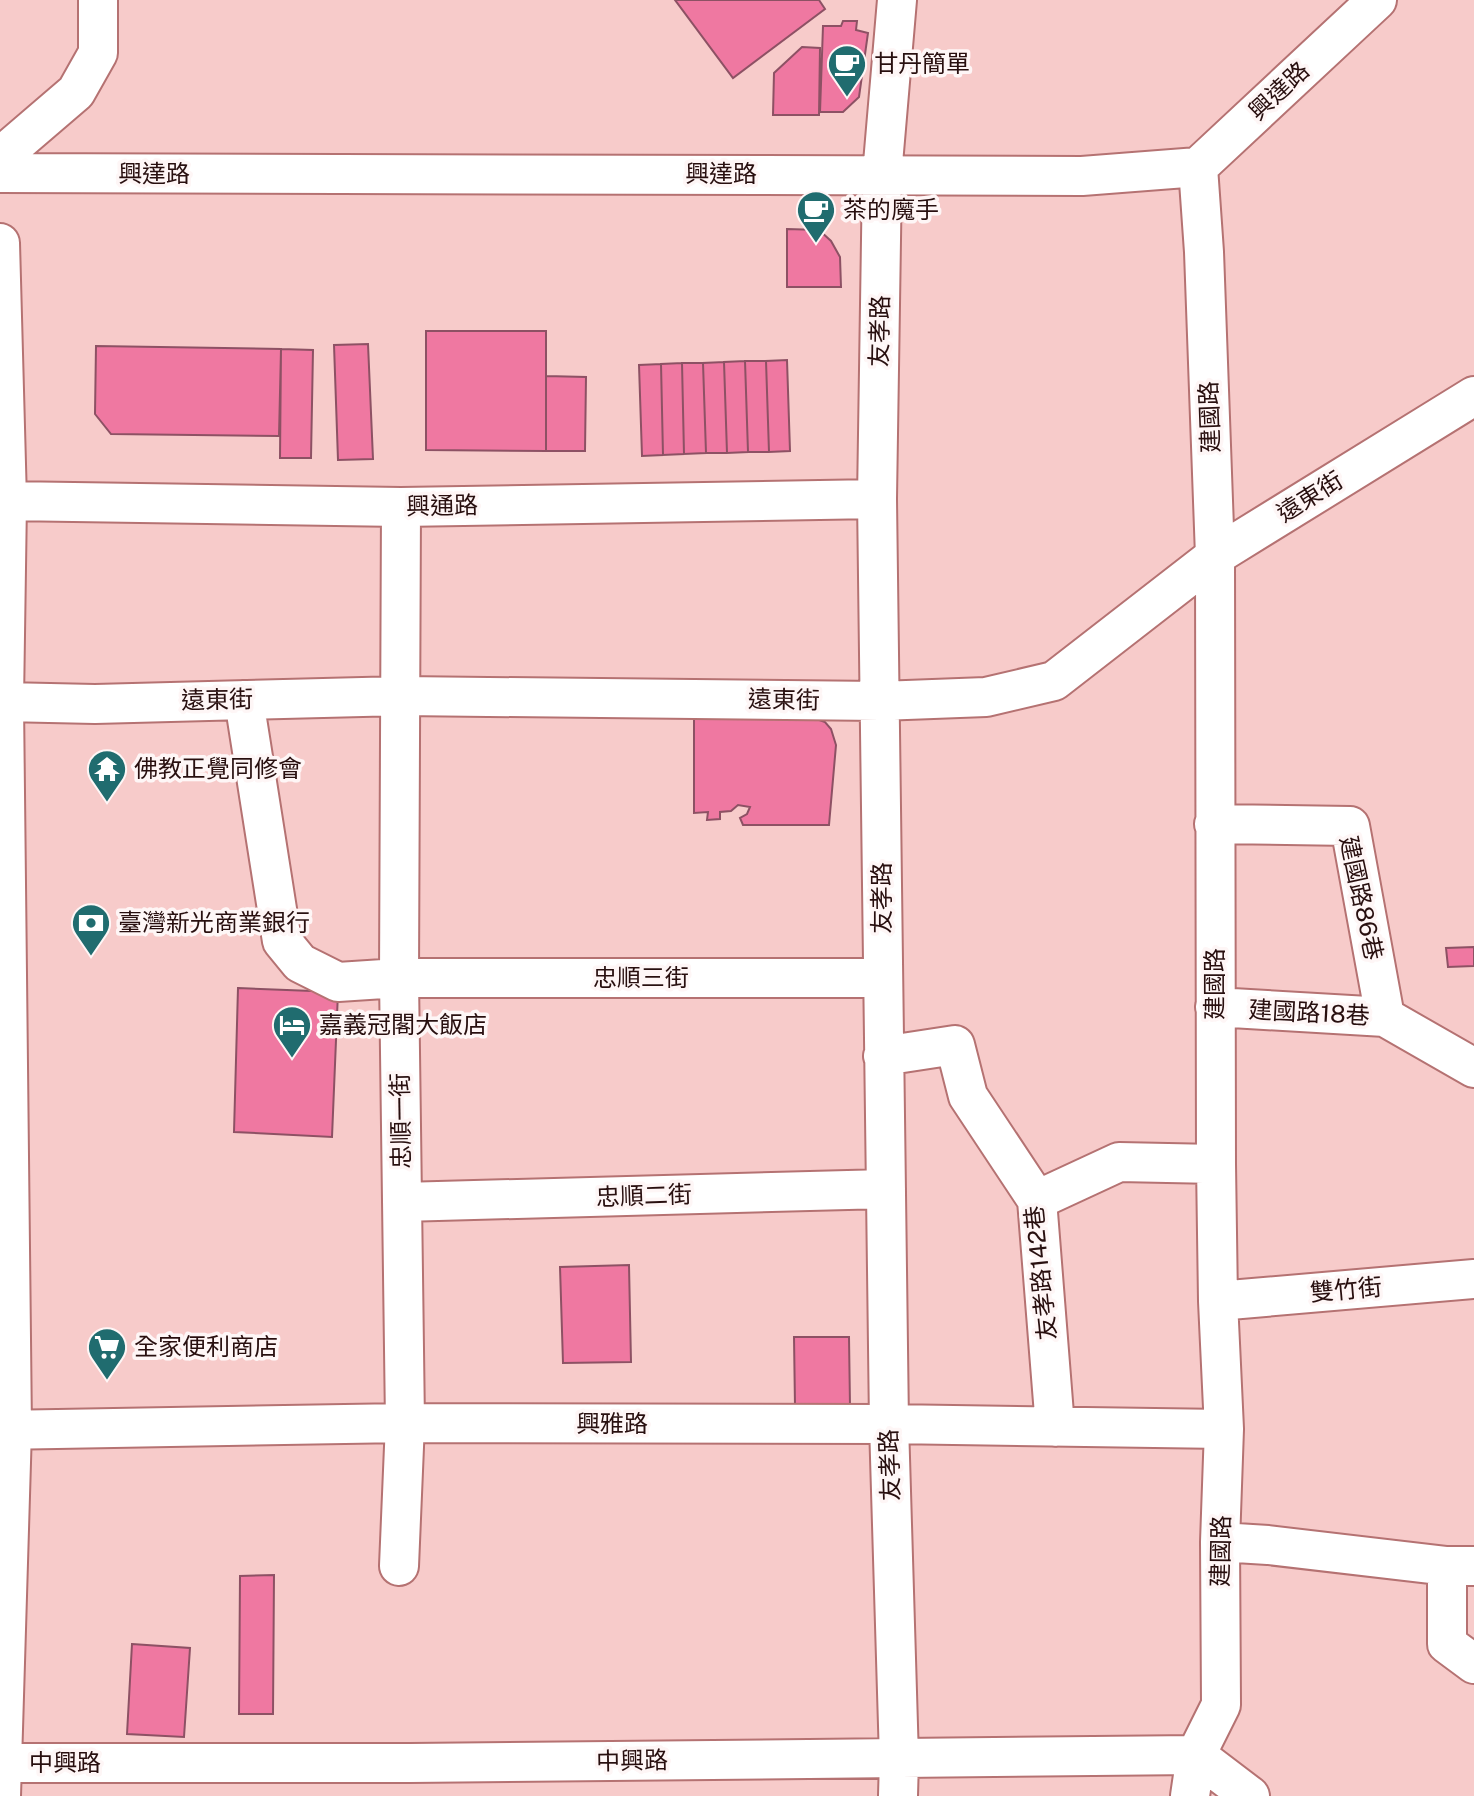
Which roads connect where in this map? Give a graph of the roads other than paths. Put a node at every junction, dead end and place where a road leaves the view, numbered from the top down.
1 (98, 0) edge
2 (897, 0) edge
3 (1377, 0) edge
4 (1198, 166) junction
5 (0, 172) edge
6 (882, 175) junction
7 (0, 243) edge
8 (1474, 396) edge
9 (877, 499) junction
10 (7, 501) junction
11 (401, 507) junction
12 (1215, 556) junction
13 (402, 696) junction
14 (244, 700) junction
15 (880, 701) junction
16 (4, 702) junction
17 (1214, 824) junction
18 (2, 836) edge
19 (399, 978) junction
20 (882, 978) junction
21 (1215, 1007) junction
22 (1385, 1017) junction
23 (883, 1056) junction
24 (1474, 1068) edge
25 (1216, 1164) junction
26 (886, 1189) junction
27 (1037, 1200) junction
28 (402, 1202) junction
29 (1474, 1279) edge
30 (1218, 1301) junction
31 (405, 1423) junction
32 (889, 1424) junction
33 (1055, 1427) junction
34 (6, 1429) edge
35 (1224, 1429) junction
36 (1220, 1542) junction
37 (399, 1566) dead end
38 (1461, 1566) edge
39 (1474, 1664) edge
40 (1196, 1755) junction
41 (899, 1759) junction
42 (1, 1774) edge
43 (898, 1796) edge
44 (1190, 1796) edge
45 (1250, 1796) edge

1 - 5 street
2 - 6 street, 友孝路
3 - 4 street, 興達路
4 - 6 street, 興達路
4 - 12 street, 建國路
5 - 6 street, 興達路
6 - 9 street, 友孝路
7 - 10 street
8 - 12 street, 遠東街
9 - 11 street, 興通路
9 - 15 street, 友孝路
10 - 11 street, 興通路
10 - 16 street
11 - 13 street, 忠順一街
12 - 15 street, 遠東街
12 - 17 street, 建國路
13 - 14 street, 遠東街
13 - 15 street, 遠東街
13 - 19 street, 忠順一街
14 - 16 street, 遠東街
14 - 19 street, 忠順三街
15 - 20 street, 友孝路
16 - 18 street
17 - 21 street, 建國路
17 - 22 street, 建國路86巷
18 - 34 street
19 - 20 street, 忠順三街
19 - 28 street, 忠順一街
20 - 23 street, 友孝路
21 - 22 street, 建國路18巷
21 - 25 street, 建國路
22 - 24 street, 建國路18巷
23 - 26 street, 友孝路
23 - 27 street, 友孝路142巷
25 - 27 street
25 - 30 street, 建國路
26 - 28 street, 忠順二街
26 - 32 street, 友孝路
27 - 33 street, 友孝路142巷
28 - 31 street, 忠順一街
29 - 30 street, 雙竹街
30 - 35 street, 建國路
31 - 32 street, 興雅路
31 - 34 street, 興雅路
31 - 37 street, 忠順一街
32 - 33 street, 興雅路
32 - 41 street, 友孝路
33 - 35 street, 興雅路
34 - 42 street
35 - 36 street, 建國路
36 - 38 street
36 - 40 street, 建國路
38 - 39 street
40 - 41 street, 中興路
40 - 44 street, 建國路
40 - 45 street
41 - 42 street, 中興路
41 - 43 street, 友孝路

